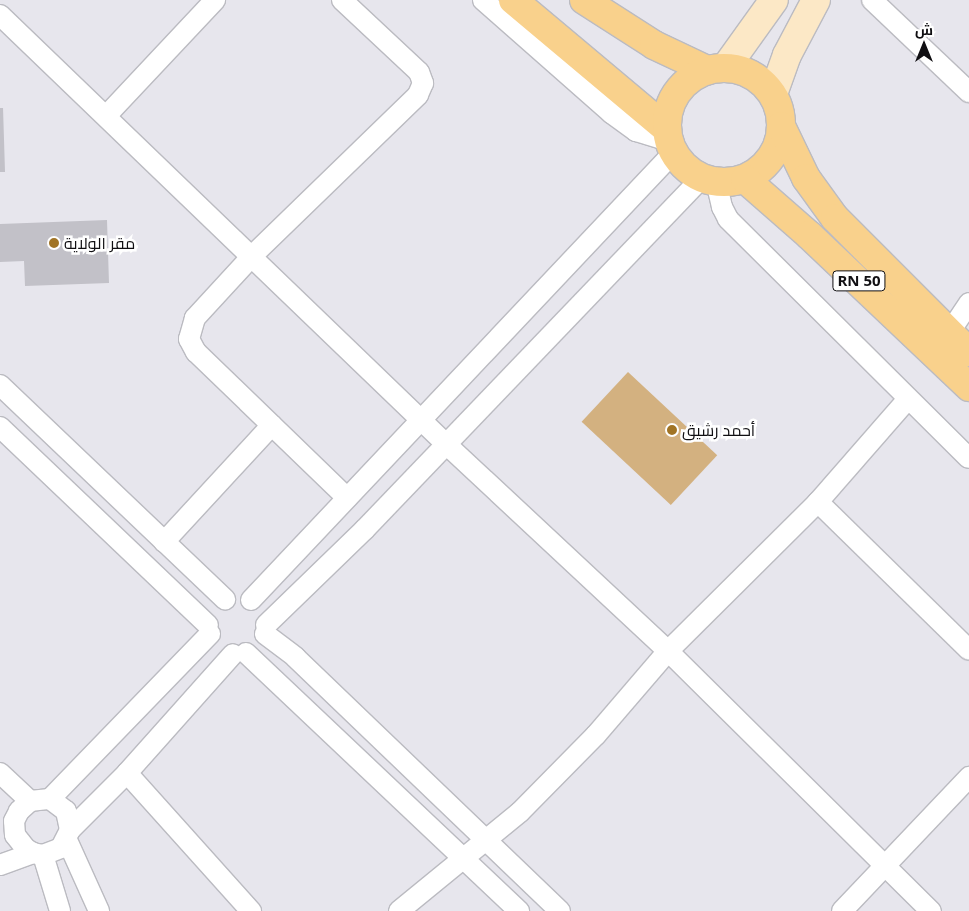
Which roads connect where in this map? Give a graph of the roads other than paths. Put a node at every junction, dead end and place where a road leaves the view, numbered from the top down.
1 (216, 0) edge
2 (342, 0) edge
3 (483, 0) edge
4 (513, 0) edge
5 (584, 0) edge
6 (774, 0) edge
7 (816, 0) edge
8 (872, 0) edge
9 (0, 15) edge
10 (716, 68) junction
11 (969, 92) edge
12 (773, 94) junction
13 (107, 115) junction
14 (782, 126) junction
15 (670, 140) junction
16 (710, 179) junction
17 (745, 179) junction
18 (253, 255) junction
19 (969, 303) edge
20 (949, 333) junction
21 (969, 352) edge
22 (0, 385) edge
23 (969, 387) edge
24 (907, 400) junction
25 (421, 419) junction
26 (272, 425) junction
27 (0, 427) edge
28 (446, 444) junction
29 (969, 458) edge
30 (347, 498) junction
31 (818, 502) junction
32 (164, 542) junction
33 (225, 599) junction
34 (251, 600) junction
35 (209, 629) junction
36 (266, 630) junction
37 (969, 650) edge
38 (668, 651) junction
39 (239, 653) junction
40 (0, 773) edge
41 (127, 773) junction
42 (969, 777) edge
43 (50, 799) junction
44 (30, 801) junction
45 (7, 821) edge
46 (69, 835) junction
47 (484, 838) junction
48 (38, 854) junction
49 (462, 857) junction
50 (0, 865) edge
51 (884, 865) junction
52 (60, 911) edge
53 (99, 911) edge
54 (251, 911) edge
55 (399, 911) edge
56 (518, 911) edge
57 (560, 911) edge
58 (842, 911) edge
59 (931, 911) edge

1 - 13 street
2 - 18 street
3 - 15 street
4 - 15 main road
5 - 10 main road
6 - 10 street
7 - 12 street
8 - 11 street
9 - 13 street
10 - 12 main road
10 - 15 main road
12 - 14 main road
13 - 18 street
14 - 17 main road
14 - 20 main road, RN 50
15 - 16 main road
15 - 25 street
16 - 17 main road
16 - 24 street
16 - 28 street
17 - 23 main road, RN 50
18 - 25 street
18 - 26 street
19 - 20 street
20 - 21 main road, RN 50
22 - 32 street
24 - 29 street
24 - 31 street
25 - 28 street
25 - 30 street
26 - 30 street
26 - 32 street
27 - 35 street
28 - 36 street
28 - 38 street
30 - 34 street
31 - 37 street
31 - 38 street
32 - 33 street
33 - 34 street
33 - 35 street
34 - 36 street
35 - 39 street
35 - 43 street
36 - 39 street
36 - 47 street
38 - 47 street
38 - 51 street
39 - 41 street
39 - 49 street
40 - 44 street
41 - 46 street
41 - 54 street
42 - 51 street
43 - 44 street
43 - 46 street
44 - 45 street
45 - 48 street
46 - 48 street
46 - 53 street
47 - 49 street
47 - 57 street
48 - 50 street
48 - 52 street
49 - 55 street
49 - 56 street
51 - 58 street
51 - 59 street

